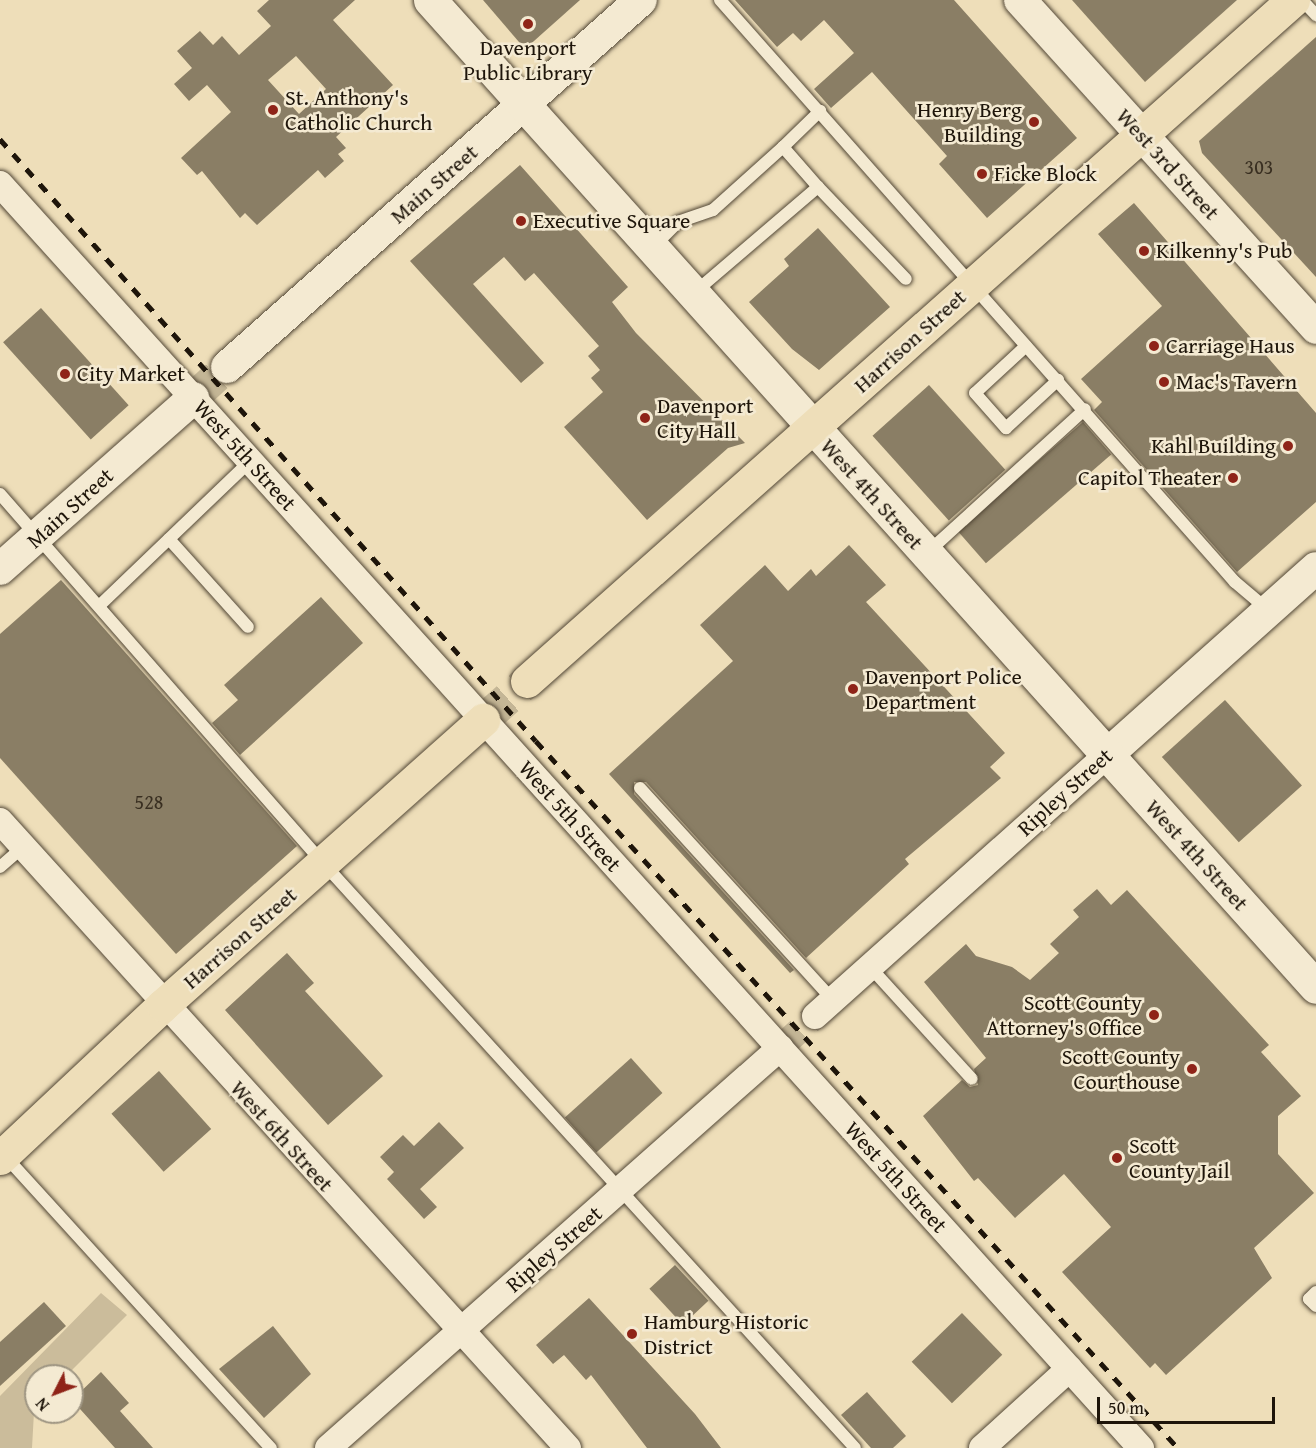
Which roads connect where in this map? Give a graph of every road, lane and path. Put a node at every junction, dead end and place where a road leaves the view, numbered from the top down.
1 (430, 0) edge
2 (641, 0) edge
3 (720, 0) edge
4 (1020, 0) edge
5 (1293, 0) edge
6 (1302, 0) edge
7 (1316, 15) edge
8 (523, 105) junction
9 (820, 111) junction
10 (1143, 134) junction
11 (783, 147) junction
12 (0, 184) edge
13 (818, 187) junction
14 (651, 249) junction
15 (906, 279) dead end
16 (972, 286) junction
17 (692, 294) junction
18 (1316, 328) edge
19 (1026, 346) junction
20 (227, 367) tunnel mouth
21 (1058, 380) junction
22 (193, 398) junction
23 (1085, 409) junction
24 (812, 428) junction
25 (250, 461) junction
26 (0, 494) edge
27 (38, 536) junction
28 (169, 539) junction
29 (926, 554) junction
30 (2, 565) edge
31 (1316, 568) edge
32 (99, 606) junction
33 (1268, 610) junction
34 (248, 627) dead end
35 (527, 681) tunnel mouth
36 (483, 720) junction
37 (1107, 755) junction
38 (640, 789) dead end
39 (0, 820) edge
40 (23, 847) junction
41 (324, 864) junction
42 (0, 867) edge
43 (870, 967) junction
44 (1316, 987) edge
45 (163, 1005) junction
46 (824, 1008) joint
47 (780, 1048) junction
48 (972, 1079) dead end
49 (2, 1157) edge
50 (619, 1191) junction
51 (1316, 1292) edge
52 (1316, 1306) edge
53 (460, 1332) junction
54 (1069, 1369) junction
55 (271, 1448) edge
56 (328, 1448) edge
57 (568, 1448) edge
58 (855, 1448) edge
59 (982, 1448) edge
60 (1141, 1448) edge

1 - 8 main road, West 4th Street
2 - 8 street, Main Street
3 - 9 lane
4 - 10 street, West 3rd Street
5 - 10 highway, Harrison Street
6 - 7 lane
8 - 14 main road, West 4th Street
8 - 20 street, Main Street
9 - 11 lane
9 - 16 lane
10 - 16 highway, Harrison Street
10 - 18 street, West 3rd Street
11 - 13 lane
11 - 14 lane
12 - 22 street, West 5th Street
13 - 15 lane
13 - 17 lane
14 - 17 main road, West 4th Street
16 - 19 lane
16 - 24 highway, Harrison Street
17 - 24 main road, West 4th Street
19 - 21 lane
19 - 21 lane
21 - 23 lane
22 - 25 street, West 5th Street
22 - 27 street, Main Street
23 - 29 lane
23 - 33 lane
24 - 29 main road, West 4th Street
24 - 35 highway, Harrison Street
25 - 28 lane
25 - 36 street, West 5th Street
26 - 27 lane
27 - 30 street, Main Street
27 - 32 lane
28 - 32 lane
28 - 34 lane
29 - 37 main road, West 4th Street
31 - 33 street, Ripley Street
32 - 41 lane
33 - 37 street, Ripley Street
36 - 41 highway, Harrison Street
36 - 47 street, West 5th Street
37 - 43 street, Ripley Street
37 - 44 main road, West 4th Street
38 - 46 lane
39 - 40 street, West 6th Street
40 - 42 lane
40 - 45 street, West 6th Street
41 - 45 highway, Harrison Street
41 - 50 lane
43 - 46 street, Ripley Street
43 - 48 lane
45 - 49 highway, Harrison Street
45 - 53 street, West 6th Street
47 - 50 street, Ripley Street
47 - 54 street, West 5th Street
49 - 55 lane
50 - 53 street, Ripley Street
50 - 58 lane
51 - 52 lane
53 - 56 street, Ripley Street
53 - 57 street, West 6th Street
54 - 59 street
54 - 60 street, West 5th Street

